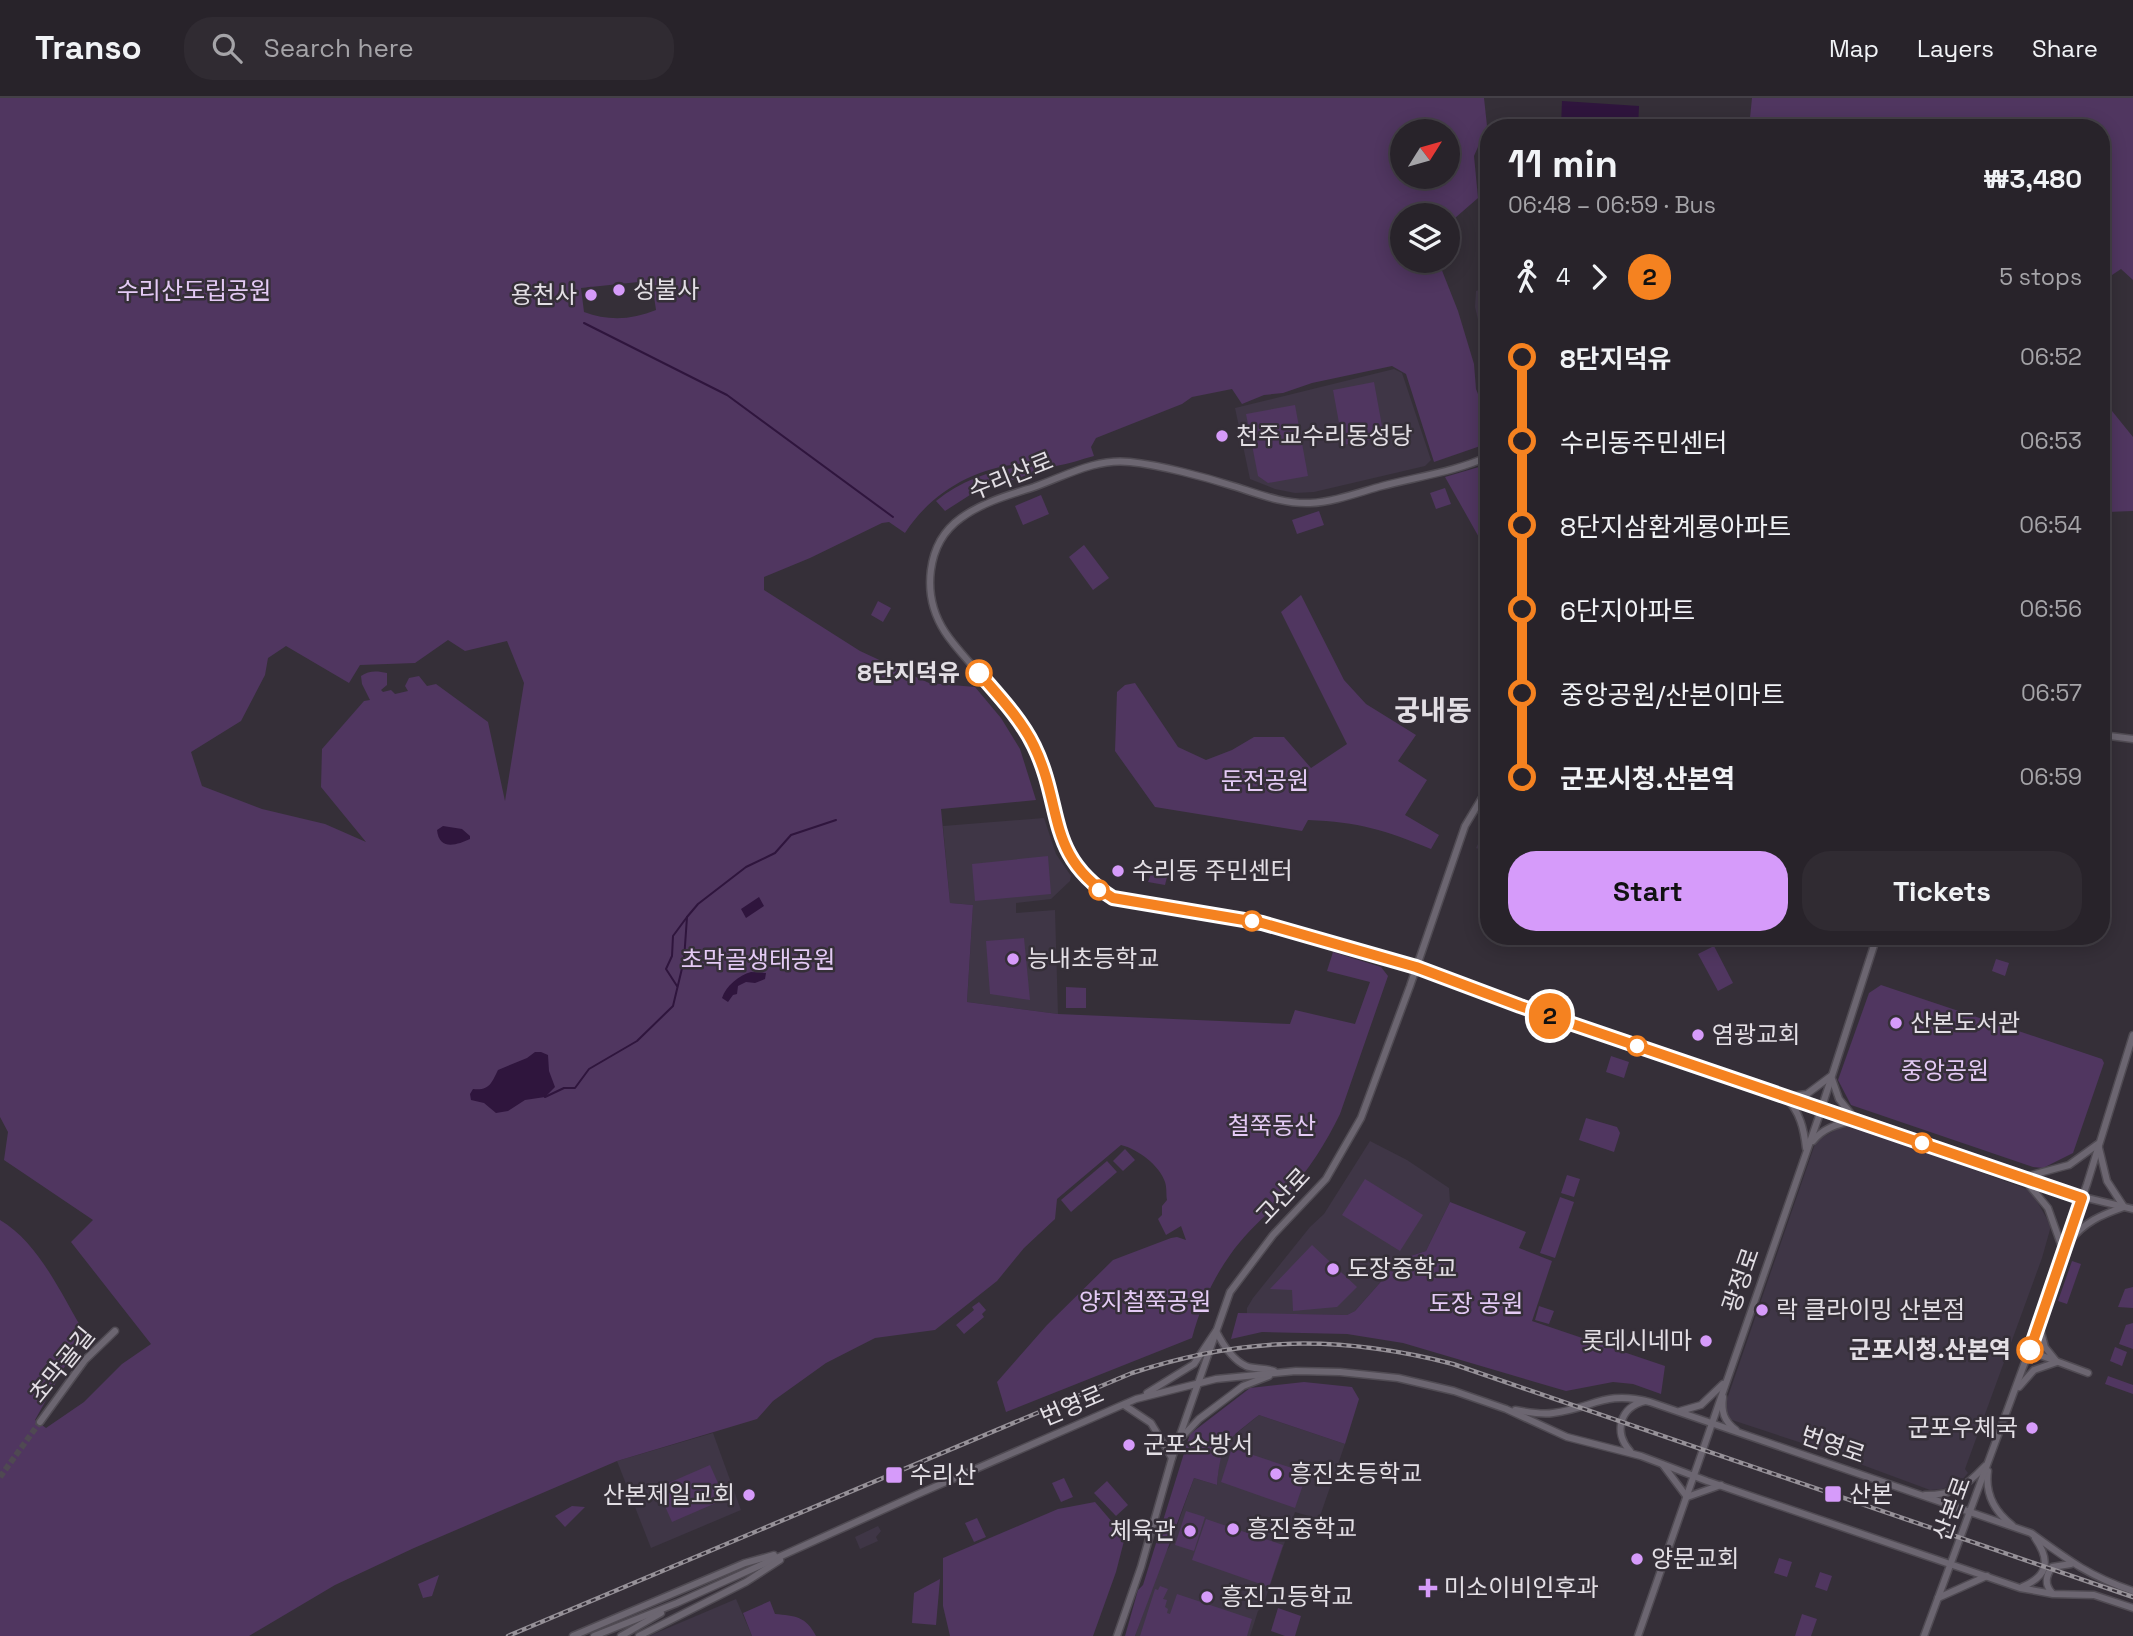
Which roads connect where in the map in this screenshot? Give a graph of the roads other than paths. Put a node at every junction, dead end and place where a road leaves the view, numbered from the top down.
1 (1480, 459) edge
2 (2110, 737) edge
3 (2133, 738) edge
4 (1480, 801) edge
5 (1874, 945) edge
6 (1416, 967) junction
7 (2133, 1035) edge
8 (1832, 1075) junction
9 (1784, 1096) junction
10 (1821, 1108) junction
11 (1857, 1121) junction
12 (2098, 1143) junction
13 (1806, 1152) junction
14 (2022, 1178) junction
15 (2082, 1198) junction
16 (2124, 1207) junction
17 (2133, 1209) edge
18 (2063, 1250) junction
19 (2039, 1322) junction
20 (115, 1331) dead end
21 (1216, 1331) junction
22 (2029, 1352) junction
23 (2057, 1362) junction
24 (1278, 1373) junction
25 (2088, 1373) dead end
26 (1198, 1382) junction
27 (1725, 1383) junction
28 (2015, 1391) junction
29 (1136, 1399) junction
30 (1647, 1401) junction
31 (1124, 1405) junction
32 (1506, 1409) junction
33 (1678, 1411) junction
34 (40, 1423) tunnel mouth
35 (1712, 1424) junction
36 (1744, 1435) junction
37 (1179, 1439) junction
38 (1632, 1453) junction
39 (1172, 1458) junction
40 (1989, 1462) junction
41 (1662, 1464) junction
42 (1694, 1475) junction
43 (1721, 1485) junction
44 (1919, 1494) junction
45 (1686, 1497) junction
46 (1970, 1512) junction
47 (2016, 1528) junction
48 (2031, 1533) junction
49 (792, 1550) junction
50 (1952, 1564) junction
51 (2073, 1564) junction
52 (1987, 1576) junction
53 (2020, 1588) junction
54 (2133, 1591) edge
55 (2053, 1594) junction
56 (1938, 1598) junction
57 (677, 1603) junction
58 (2133, 1608) edge
59 (573, 1636) edge
60 (594, 1636) edge
61 (621, 1636) edge
62 (639, 1636) edge
63 (1117, 1636) edge
64 (1638, 1636) edge
65 (1924, 1636) edge

1 - 6 street, 수리산로
2 - 3 street
4 - 6 street, 고산로
5 - 8 street, 광정로
6 - 9 street, 수리산로
6 - 21 street, 고산로
7 - 12 street, 산본로
8 - 9 street
8 - 10 street, 광정로
8 - 11 street
9 - 10 street, 수리산로
9 - 13 street
10 - 11 street, 수리산로
10 - 13 street, 광정로
11 - 13 street
11 - 14 street, 수리산로
12 - 14 street
12 - 15 street, 산본로
12 - 16 street
13 - 27 street, 광정로
14 - 15 street, 수리산로
14 - 18 street
15 - 16 street, 수리산로
15 - 18 street, 산본로
16 - 17 street, 수리산로
16 - 18 street
18 - 19 street, 산본로
19 - 22 street, 산본로
19 - 23 street
20 - 34 street, 초막골길
21 - 24 street
21 - 26 street, 고산로
21 - 29 street
22 - 23 street
22 - 28 street, 산본로
23 - 25 street
23 - 28 street
24 - 26 street, 번영로
24 - 32 street, 번영로
24 - 37 street
26 - 29 street, 번영로
26 - 37 street, 고산로
27 - 33 street
27 - 35 street, 광정로
27 - 36 street
28 - 40 street, 산본로
29 - 31 street, 번영로
30 - 32 street, 번영로
30 - 33 street, 번영로
30 - 38 street
31 - 39 street
31 - 49 street, 번영로
32 - 38 street, 번영로
33 - 35 street, 번영로
35 - 36 street, 번영로
35 - 42 street, 광정로
36 - 44 street, 번영로
37 - 39 street, 고산로
38 - 41 street, 번영로
39 - 63 street, 고산로
40 - 44 street
40 - 46 street, 산본로
40 - 47 street
41 - 42 street, 번영로
41 - 45 street
42 - 43 street, 번영로
42 - 45 street, 광정로
43 - 45 street
43 - 50 street, 번영로
44 - 46 street, 번영로
45 - 64 street, 광정로
46 - 47 street, 번영로
46 - 50 street, 산본로
47 - 48 street, 번영로
48 - 51 street, 번영로
48 - 53 street
49 - 57 street, 번영로
49 - 59 street
49 - 62 street
50 - 52 street, 번영로
50 - 56 street, 산본로
51 - 54 street, 번영로
51 - 55 street
52 - 53 street, 번영로
52 - 56 street
53 - 55 street, 번영로
55 - 58 street, 번영로
56 - 65 street, 산본로
57 - 60 street, 번영로
57 - 61 street, 번영로

